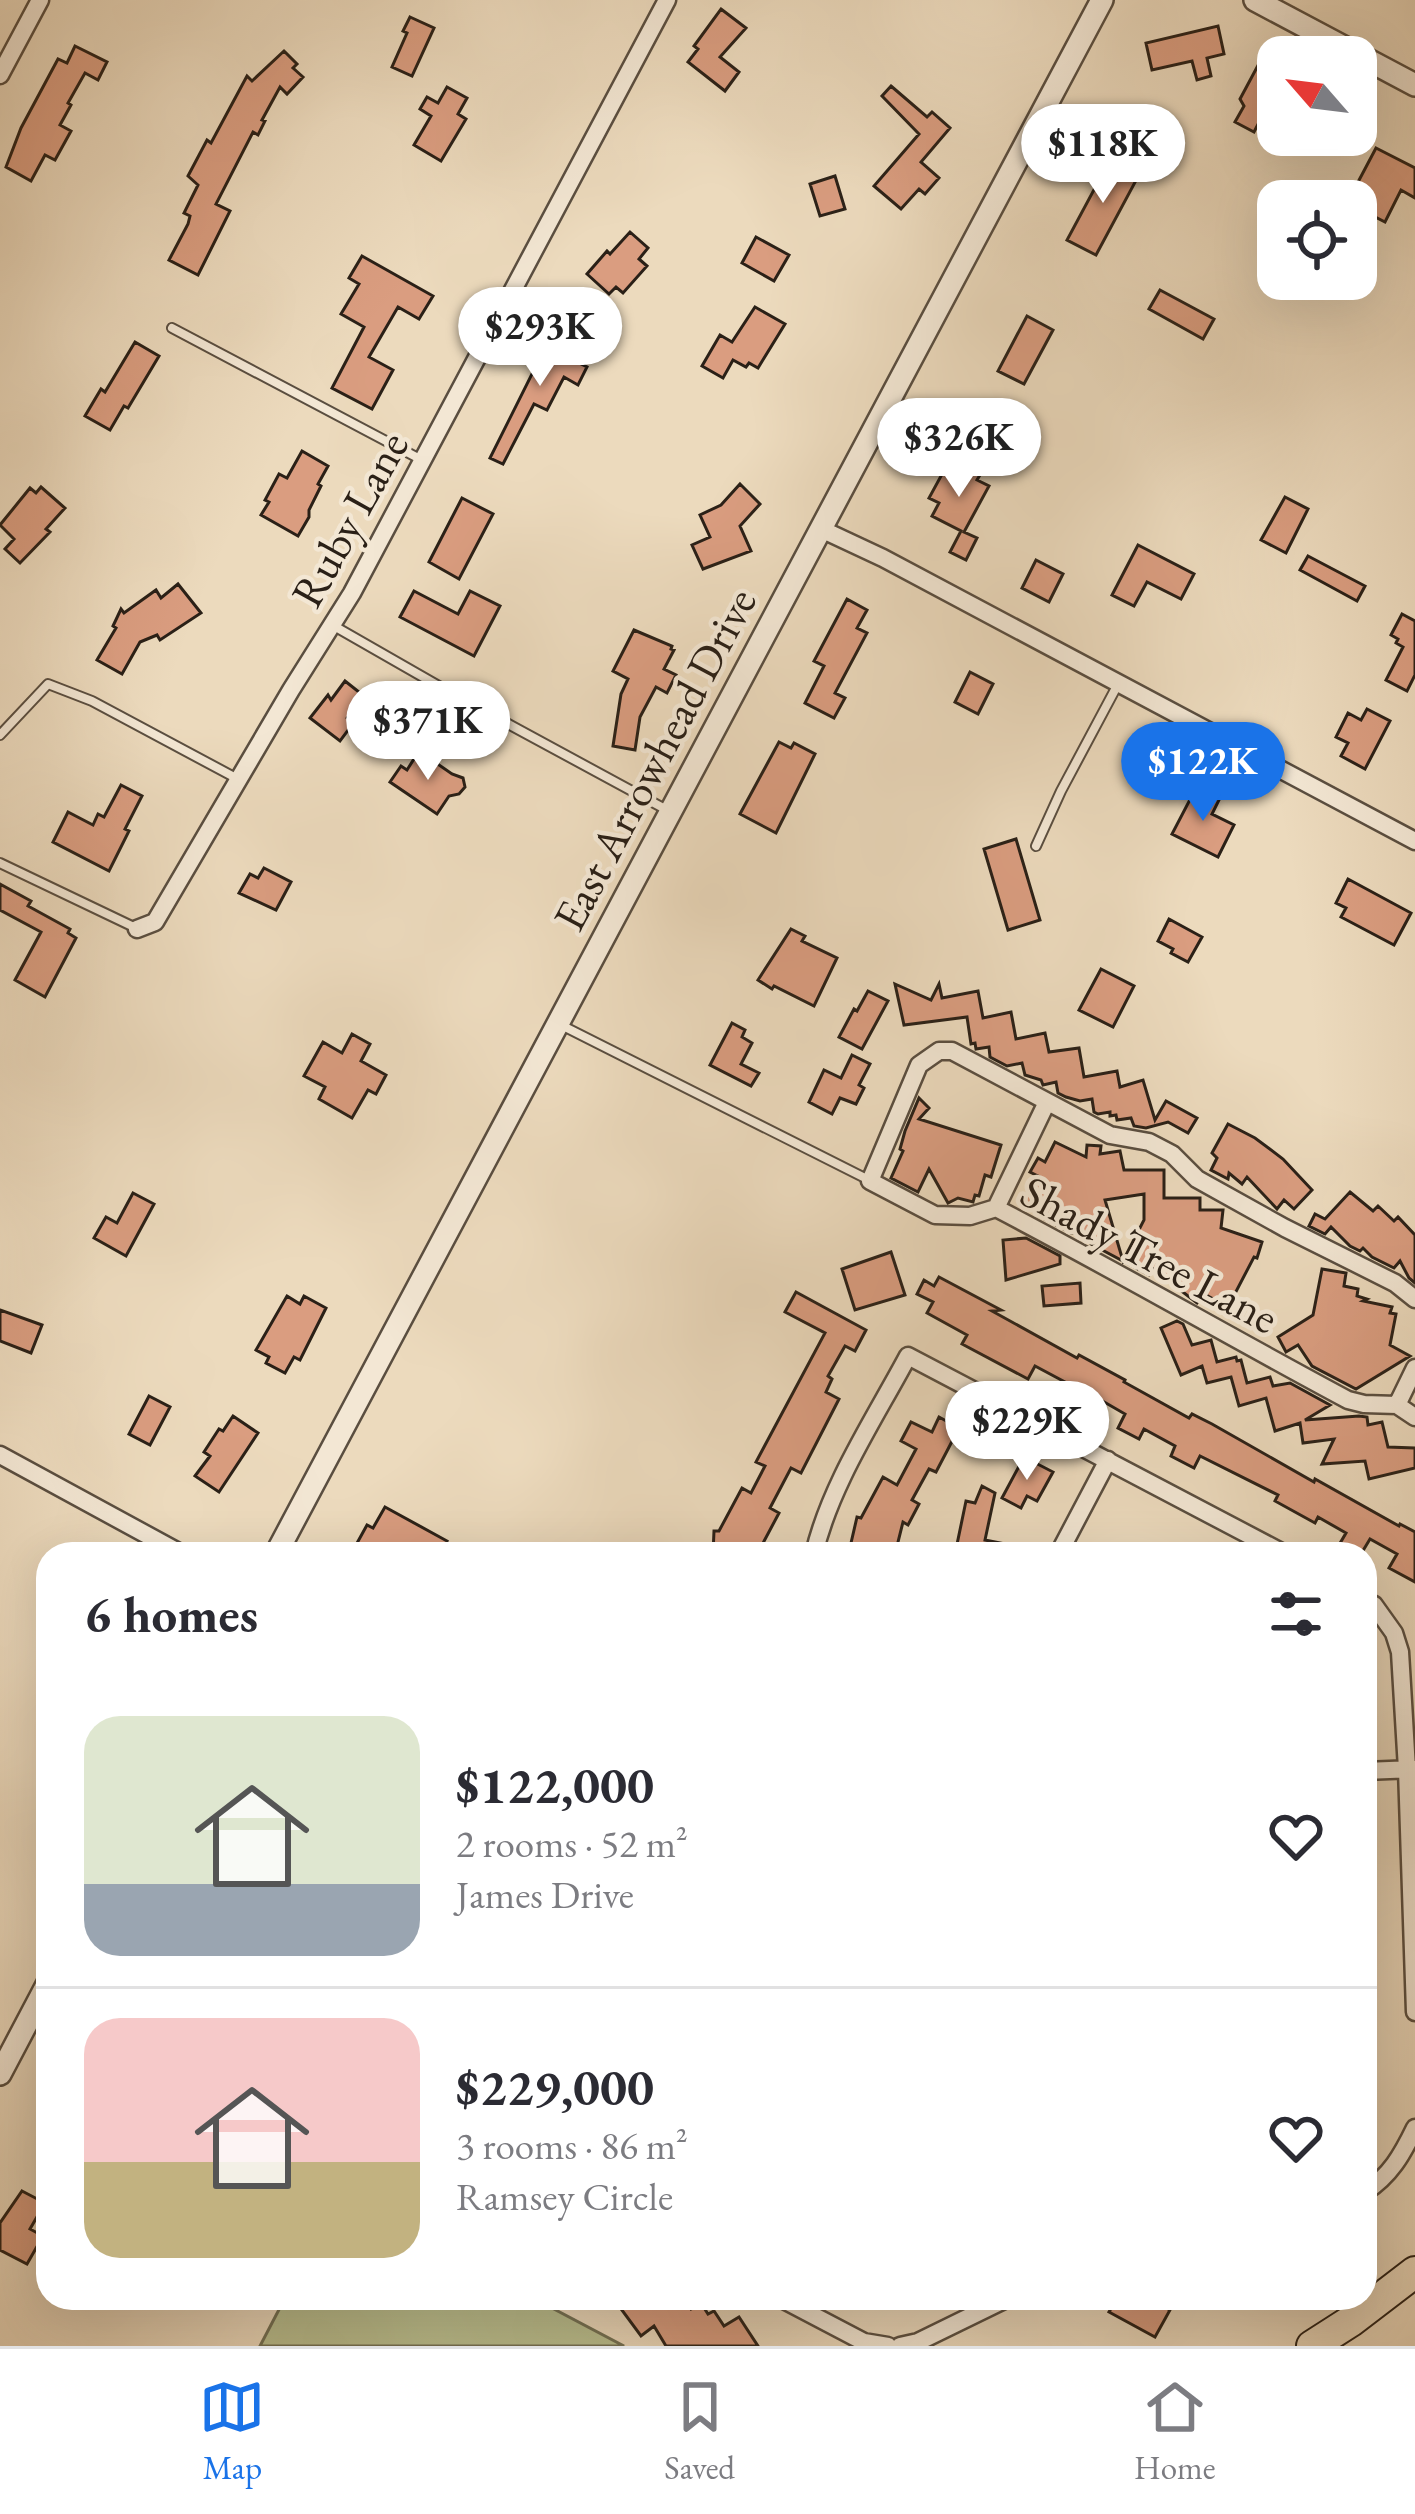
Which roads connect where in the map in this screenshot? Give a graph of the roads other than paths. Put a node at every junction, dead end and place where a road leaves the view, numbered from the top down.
1 (40, 0) edge
2 (668, 0) edge
3 (1102, 0) edge
4 (1255, 0) edge
5 (0, 76) edge
6 (1415, 85) edge
7 (172, 328) dead end
8 (423, 461) junction
9 (821, 529) junction
10 (332, 625) junction
11 (1118, 685) junction
12 (0, 735) edge
13 (239, 779) junction
14 (670, 812) junction
15 (1415, 841) edge
16 (1036, 846) dead end
17 (0, 863) edge
18 (137, 929) joint
19 (558, 1024) junction
20 (1047, 1102) junction
21 (870, 1181) junction
22 (996, 1208) junction
23 (1415, 1299) edge
24 (1415, 1368) edge
25 (1397, 1405) junction
26 (1415, 1418) edge
27 (0, 1455) edge
28 (1108, 1460) junction
29 (160, 1542) edge
30 (282, 1542) edge
31 (817, 1542) edge
32 (1066, 1542) edge
33 (1262, 1542) edge
34 (1377, 1609) edge
35 (1411, 1769) edge
36 (1377, 1770) edge
37 (36, 2006) edge
38 (1415, 2012) edge
39 (0, 2074) edge
40 (1415, 2128) edge
41 (1377, 2181) edge
42 (1415, 2272) edge
43 (1377, 2302) edge
44 (803, 2310) edge
45 (983, 2310) edge
46 (1366, 2310) edge
47 (888, 2346) edge
48 (900, 2346) edge
49 (1312, 2346) edge

1 - 5 street
2 - 8 street, Ruby Lane
3 - 9 street, East Arrowhead Drive
4 - 6 street
7 - 8 lane
8 - 10 street, Ruby Lane
9 - 11 street
9 - 14 street, East Arrowhead Drive
10 - 13 street, Ruby Lane
10 - 14 lane
11 - 15 street
11 - 16 lane
12 - 13 lane
13 - 18 street, Ruby Lane
14 - 19 street, East Arrowhead Drive
17 - 18 lane
19 - 21 lane, Shady Tree Lane
19 - 30 street, East Arrowhead Drive
20 - 21 street, Shady Tree Lane
20 - 22 street
20 - 23 street, Shady Tree Lane
21 - 22 street, Shady Tree Lane
22 - 25 street, Shady Tree Lane
24 - 25 street
25 - 26 street, Shady Tree Lane
27 - 29 street
28 - 31 street
28 - 32 street
28 - 33 street
34 - 35 street
35 - 36 street
35 - 38 street
37 - 39 street
40 - 41 street
42 - 43 highway
44 - 47 street
45 - 48 street
46 - 49 highway

